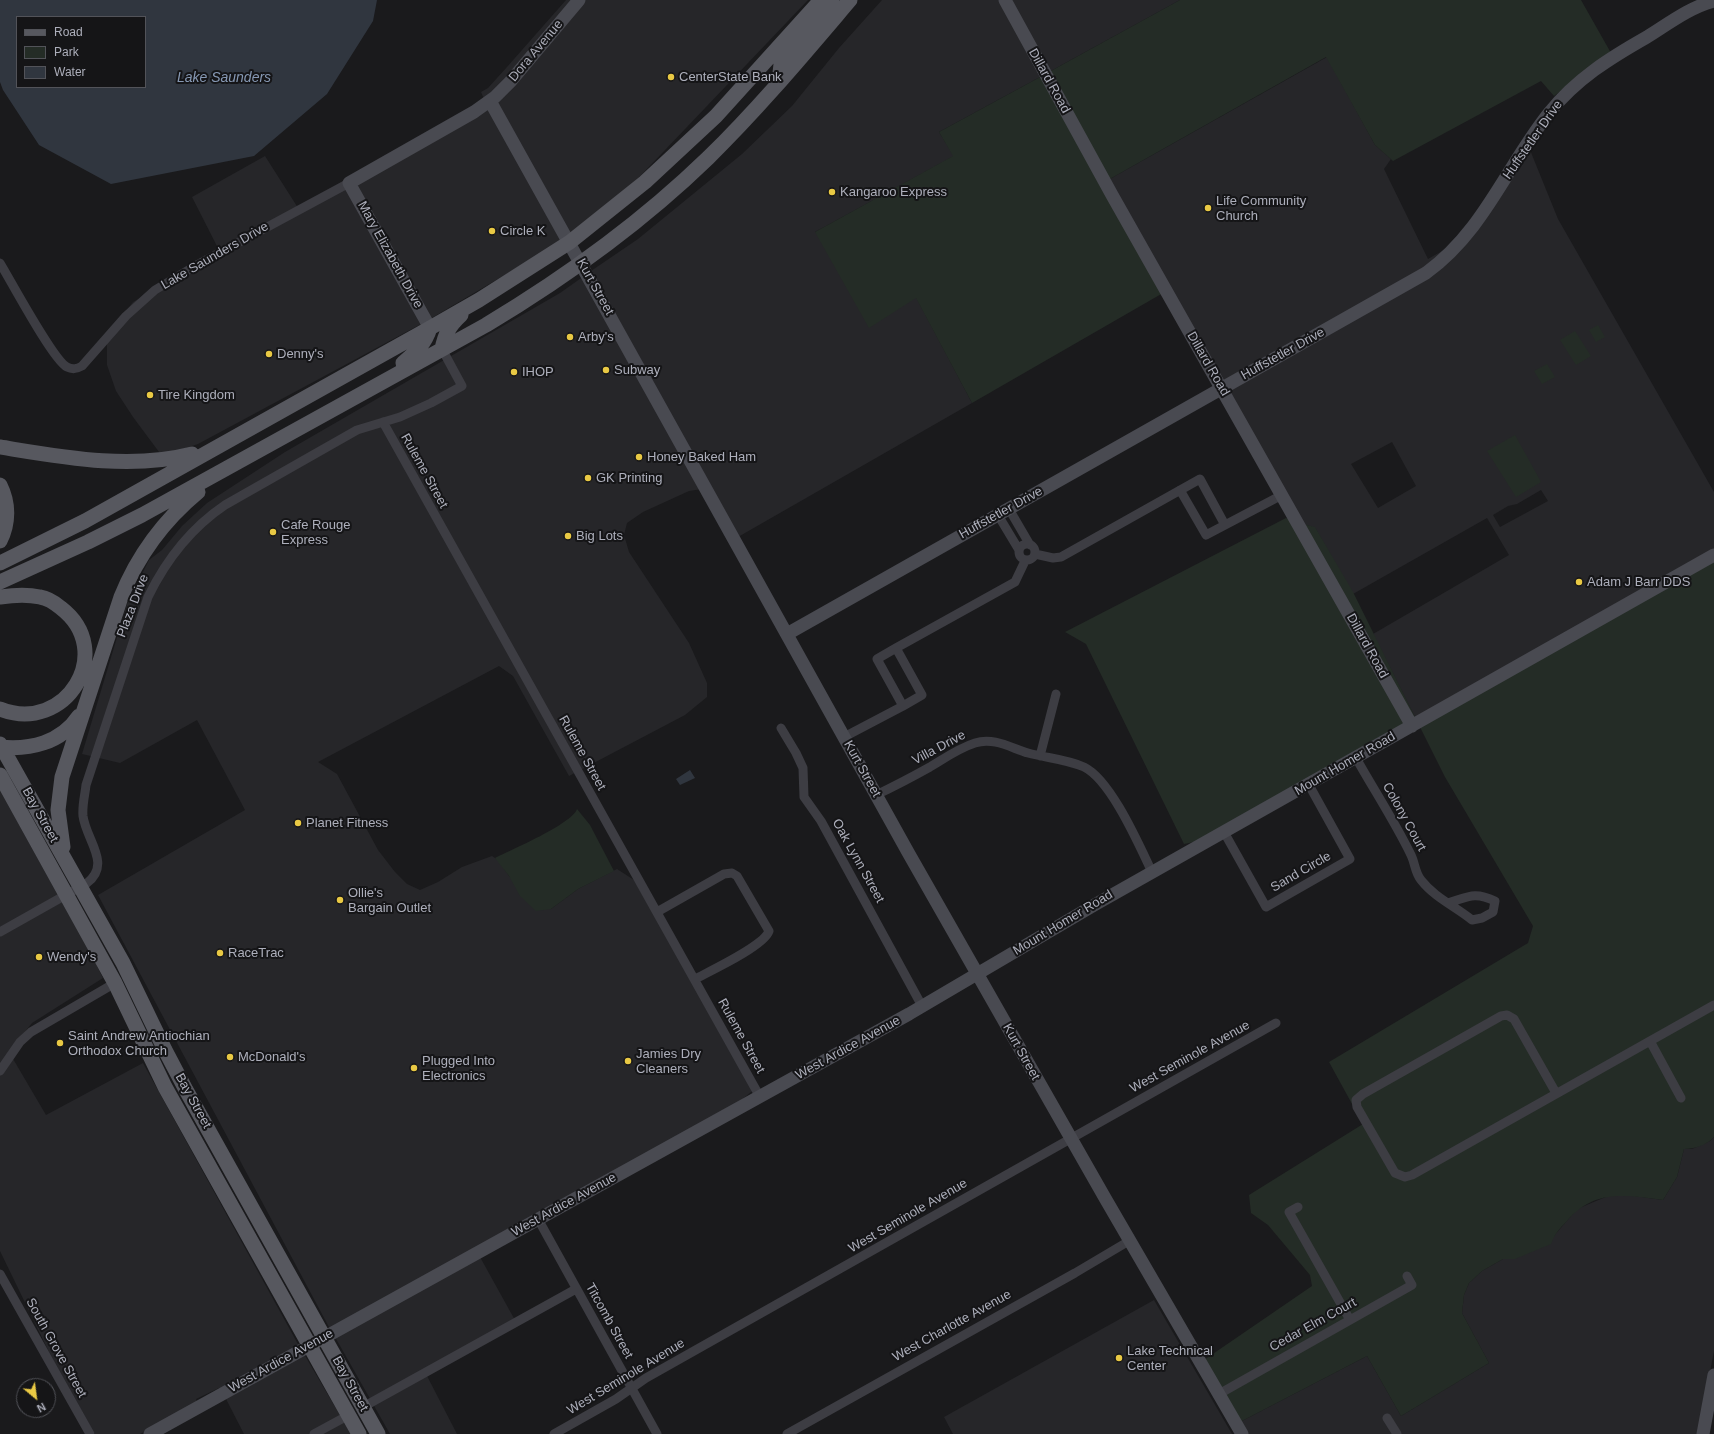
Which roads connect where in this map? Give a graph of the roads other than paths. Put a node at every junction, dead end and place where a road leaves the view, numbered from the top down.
1 (579, 0) edge
2 (821, 0) edge
3 (832, 0) edge
4 (850, 0) edge
5 (1005, 0) edge
6 (1714, 1) edge
7 (779, 83) junction
8 (490, 101) junction
9 (349, 183) junction
10 (570, 242) junction
11 (0, 263) edge
12 (582, 264) junction
13 (479, 300) junction
14 (430, 328) junction
15 (442, 349) junction
16 (381, 382) junction
17 (1222, 389) junction
18 (382, 422) junction
19 (0, 447) edge
20 (210, 450) junction
21 (223, 471) junction
22 (0, 485) edge
23 (1180, 490) junction
24 (1282, 495) junction
25 (1007, 517) junction
26 (1226, 525) junction
27 (0, 541) edge
28 (1030, 545) junction
29 (1019, 550) junction
30 (1035, 554) junction
31 (1714, 555) edge
32 (1044, 556) junction
33 (0, 563) edge
34 (1023, 564) junction
35 (0, 582) edge
36 (0, 597) edge
37 (787, 634) junction
38 (896, 648) junction
39 (1056, 694) dead end
40 (903, 706) junction
41 (0, 709) edge
42 (84, 709) junction
43 (1412, 726) junction
44 (781, 728) dead end
45 (844, 737) junction
46 (1, 746) edge
47 (1040, 756) junction
48 (1356, 758) junction
49 (0, 775) edge
50 (1309, 785) junction
51 (876, 795) junction
52 (1224, 832) junction
53 (68, 865) junction
54 (1152, 872) junction
55 (80, 887) junction
56 (67, 895) junction
57 (1448, 903) junction
58 (657, 912) junction
59 (0, 932) edge
60 (978, 974) junction
61 (695, 979) junction
62 (115, 983) junction
63 (1714, 1005) edge
64 (922, 1006) junction
65 (1276, 1023) dead end
66 (1650, 1040) junction
67 (165, 1050) junction
68 (150, 1058) junction
69 (0, 1071) edge
70 (1556, 1093) junction
71 (760, 1097) junction
72 (1682, 1098) dead end
73 (1071, 1140) junction
74 (251, 1206) junction
75 (1298, 1207) dead end
76 (237, 1215) junction
77 (538, 1219) junction
78 (1129, 1240) junction
79 (0, 1274) edge
80 (1406, 1276) dead end
81 (576, 1289) junction
82 (1350, 1320) junction
83 (324, 1338) junction
84 (310, 1346) junction
85 (1714, 1375) edge
86 (632, 1389) junction
87 (1218, 1394) junction
88 (363, 1407) junction
89 (349, 1415) junction
90 (1387, 1418) dead end
91 (317, 1433) edge
92 (90, 1434) edge
93 (150, 1434) edge
94 (359, 1434) edge
95 (378, 1434) edge
96 (554, 1434) edge
97 (657, 1434) edge
98 (787, 1434) edge
99 (1242, 1434) edge
100 (1396, 1434) edge
101 (1703, 1434) edge

1 - 8 street, Dora Avenue
2 - 10 main road
3 - 7 main road
4 - 7 main road
5 - 17 street, Dillard Road
6 - 17 street, Huffstetler Drive
7 - 12 main road
8 - 9 street, Lake Saunders Drive
8 - 10 street, Kurt Street
9 - 11 street, Lake Saunders Drive
9 - 14 street, Mary Elizabeth Drive
10 - 12 street, Kurt Street
10 - 13 main road
12 - 15 main road
12 - 37 street, Kurt Street
13 - 14 main road
13 - 15 main road
14 - 16 main road
14 - 20 main road
15 - 16 main road
15 - 18 street
16 - 21 main road
17 - 24 street, Dillard Road
17 - 25 street, Huffstetler Drive
18 - 55 street, Plaza Drive
18 - 58 street, Ruleme Street
19 - 20 main road
20 - 33 main road
21 - 35 main road
21 - 42 main road
22 - 27 main road
23 - 26 street
23 - 26 street
23 - 32 street
24 - 26 street
24 - 43 street, Dillard Road
25 - 28 street
25 - 29 street
25 - 37 street, Huffstetler Drive
28 - 29 street
28 - 30 street
29 - 34 street
30 - 32 street
30 - 34 street
31 - 43 street, Mount Homer Road
32 - 34 street
34 - 38 street
36 - 41 main road
37 - 45 street, Kurt Street
38 - 40 street
38 - 40 street
39 - 47 street
40 - 45 street
42 - 46 main road
42 - 53 main road
43 - 48 street, Mount Homer Road
44 - 64 street, Oak Lynn Street
45 - 51 street, Kurt Street
46 - 53 main road, Bay Street
47 - 51 street, Villa Drive
47 - 54 street, Villa Drive
48 - 50 street, Mount Homer Road
48 - 57 street, Colony Court
49 - 56 main road, Bay Street
50 - 52 street, Mount Homer Road
50 - 52 street, Sand Circle
51 - 60 street, Kurt Street
52 - 54 street, Mount Homer Road
53 - 55 main road, Bay Street
54 - 60 street, Mount Homer Road
55 - 56 street, Plaza Drive
55 - 67 main road, Bay Street
56 - 59 street, Plaza Drive
56 - 62 main road, Bay Street
57 - 57 street, Colony Court
58 - 61 street, Ruleme Street
58 - 61 street
60 - 64 street, West Ardice Avenue
60 - 73 street, Kurt Street
61 - 71 street, Ruleme Street
62 - 68 main road, Bay Street
62 - 69 street
63 - 66 street
64 - 71 street, West Ardice Avenue
65 - 73 street, West Seminole Avenue
66 - 70 street
66 - 72 street
67 - 68 street
67 - 74 main road, Bay Street
68 - 76 main road, Bay Street
70 - 70 street
71 - 77 street, West Ardice Avenue
73 - 78 street, Kurt Street
73 - 86 street, West Seminole Avenue
74 - 76 street
74 - 83 main road, Bay Street
75 - 82 street
76 - 84 main road, Bay Street
77 - 81 street, Titcomb Street
77 - 83 street, West Ardice Avenue
78 - 87 street, Kurt Street
78 - 98 street, West Charlotte Avenue
79 - 92 street, South Grove Street
80 - 82 street, Cedar Elm Court
81 - 86 street, Titcomb Street
81 - 88 street
82 - 87 street, Cedar Elm Court
83 - 84 street, West Ardice Avenue
83 - 88 main road, Bay Street
84 - 89 main road, Bay Street
84 - 93 street, West Ardice Avenue
85 - 101 street
86 - 96 street, West Seminole Avenue
86 - 97 street, Titcomb Street
87 - 99 street, Kurt Street
88 - 95 main road, Bay Street
89 - 91 street
89 - 94 main road, Bay Street
90 - 100 street

